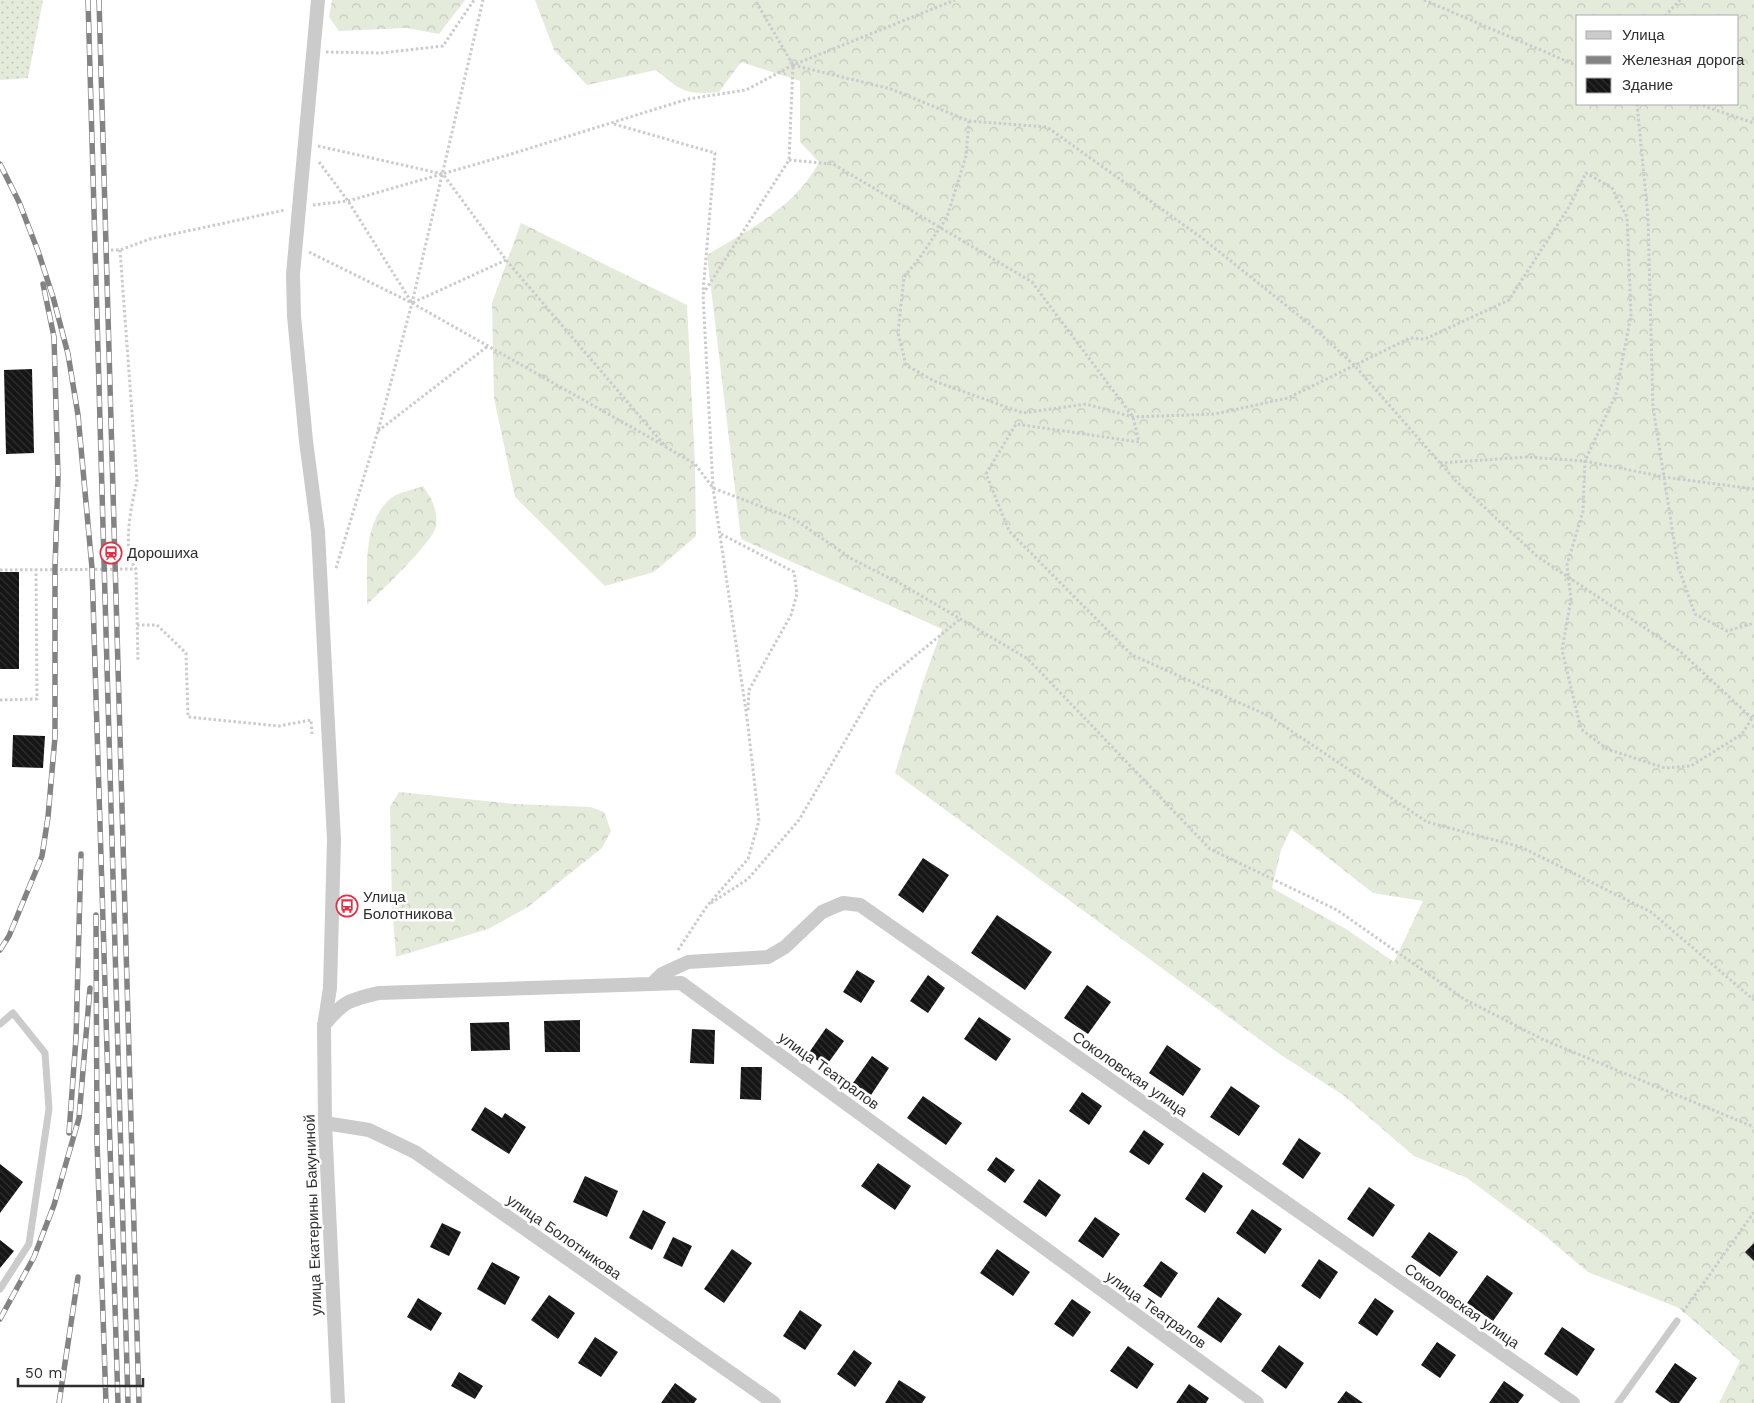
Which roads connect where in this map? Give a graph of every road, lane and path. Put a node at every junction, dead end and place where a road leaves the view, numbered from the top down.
1 (318, 0) edge
2 (474, 0) edge
3 (483, 0) edge
4 (755, 0) edge
5 (955, 0) edge
6 (1424, 0) edge
7 (1680, 0) edge
8 (1665, 15) edge
9 (314, 52) junction
10 (792, 65) junction
11 (1576, 65) edge
12 (1637, 105) edge
13 (1701, 105) edge
14 (969, 121) junction
15 (1754, 123) edge
16 (614, 124) junction
17 (305, 143) junction
18 (789, 160) junction
19 (443, 174) junction
20 (348, 201) junction
21 (300, 207) junction
22 (940, 228) junction
23 (296, 246) junction
24 (106, 250) dead end
25 (120, 250) junction
26 (506, 260) junction
27 (703, 294) junction
28 (412, 302) junction
29 (488, 346) junction
30 (1355, 366) junction
31 (1133, 416) junction
32 (378, 432) junction
33 (666, 447) junction
34 (1585, 461) junction
35 (1440, 463) junction
36 (1664, 477) junction
37 (713, 488) junction
38 (1754, 489) edge
39 (720, 534) junction
40 (136, 568) junction
41 (36, 569) junction
42 (0, 570) edge
43 (334, 575) dead end
44 (1569, 579) junction
45 (959, 620) junction
46 (1754, 623) edge
47 (138, 625) junction
48 (138, 661) dead end
49 (0, 700) edge
50 (747, 718) junction
51 (1753, 718) edge
52 (312, 739) dead end
53 (707, 906) junction
54 (677, 951) dead end
55 (652, 984) junction
56 (1754, 1000) edge
57 (0, 1024) edge
58 (324, 1026) junction
59 (325, 1123) junction
60 (1754, 1127) edge
61 (1754, 1212) edge
62 (0, 1289) edge
63 (1677, 1321) joint
64 (338, 1403) edge
65 (774, 1403) edge
66 (1256, 1403) edge
67 (1572, 1403) edge
68 (1618, 1403) edge

1 - 9 street, улица Екатерины Бакуниной
2 - 9 path
3 - 19 path
4 - 10 path
5 - 10 path
6 - 11 path
7 - 8 path
9 - 17 street, улица Екатерины Бакуниной
10 - 14 path
10 - 16 path
10 - 18 path
12 - 36 path
13 - 15 path
14 - 22 path
14 - 30 path
16 - 19 path
16 - 27 path
17 - 19 path
17 - 20 path
17 - 21 street, улица Екатерины Бакуниной
18 - 22 path
18 - 27 path
19 - 20 path
19 - 26 path
19 - 28 path
20 - 21 path
20 - 28 path
21 - 23 street, улица Екатерины Бакуниной
21 - 25 path
22 - 31 path
22 - 31 path
23 - 28 path
23 - 58 street, улица Екатерины Бакуниной
24 - 25 path
25 - 40 path
26 - 28 path
26 - 33 path
27 - 37 path
28 - 29 path
28 - 32 path
29 - 32 path
29 - 33 path
30 - 31 path
30 - 34 path
30 - 35 path
31 - 56 path
32 - 43 path
33 - 37 path
34 - 35 path
34 - 36 path
34 - 44 path
35 - 44 path
36 - 38 path
36 - 46 path
37 - 39 path
37 - 45 path
39 - 50 path
39 - 50 path
40 - 41 path
40 - 47 path
41 - 42 path
41 - 49 path
44 - 51 path
44 - 51 path
45 - 53 path
45 - 60 path
47 - 48 path
47 - 52 path
50 - 53 path
53 - 54 path
55 - 58 street, улица Театралов
55 - 66 street, улица Театралов
55 - 67 street, Соколовская улица
57 - 62 lane
58 - 59 street, улица Екатерины Бакуниной
59 - 64 street, улица Екатерины Бакуниной
59 - 65 street, улица Болотникова
61 - 63 path
63 - 68 lane

